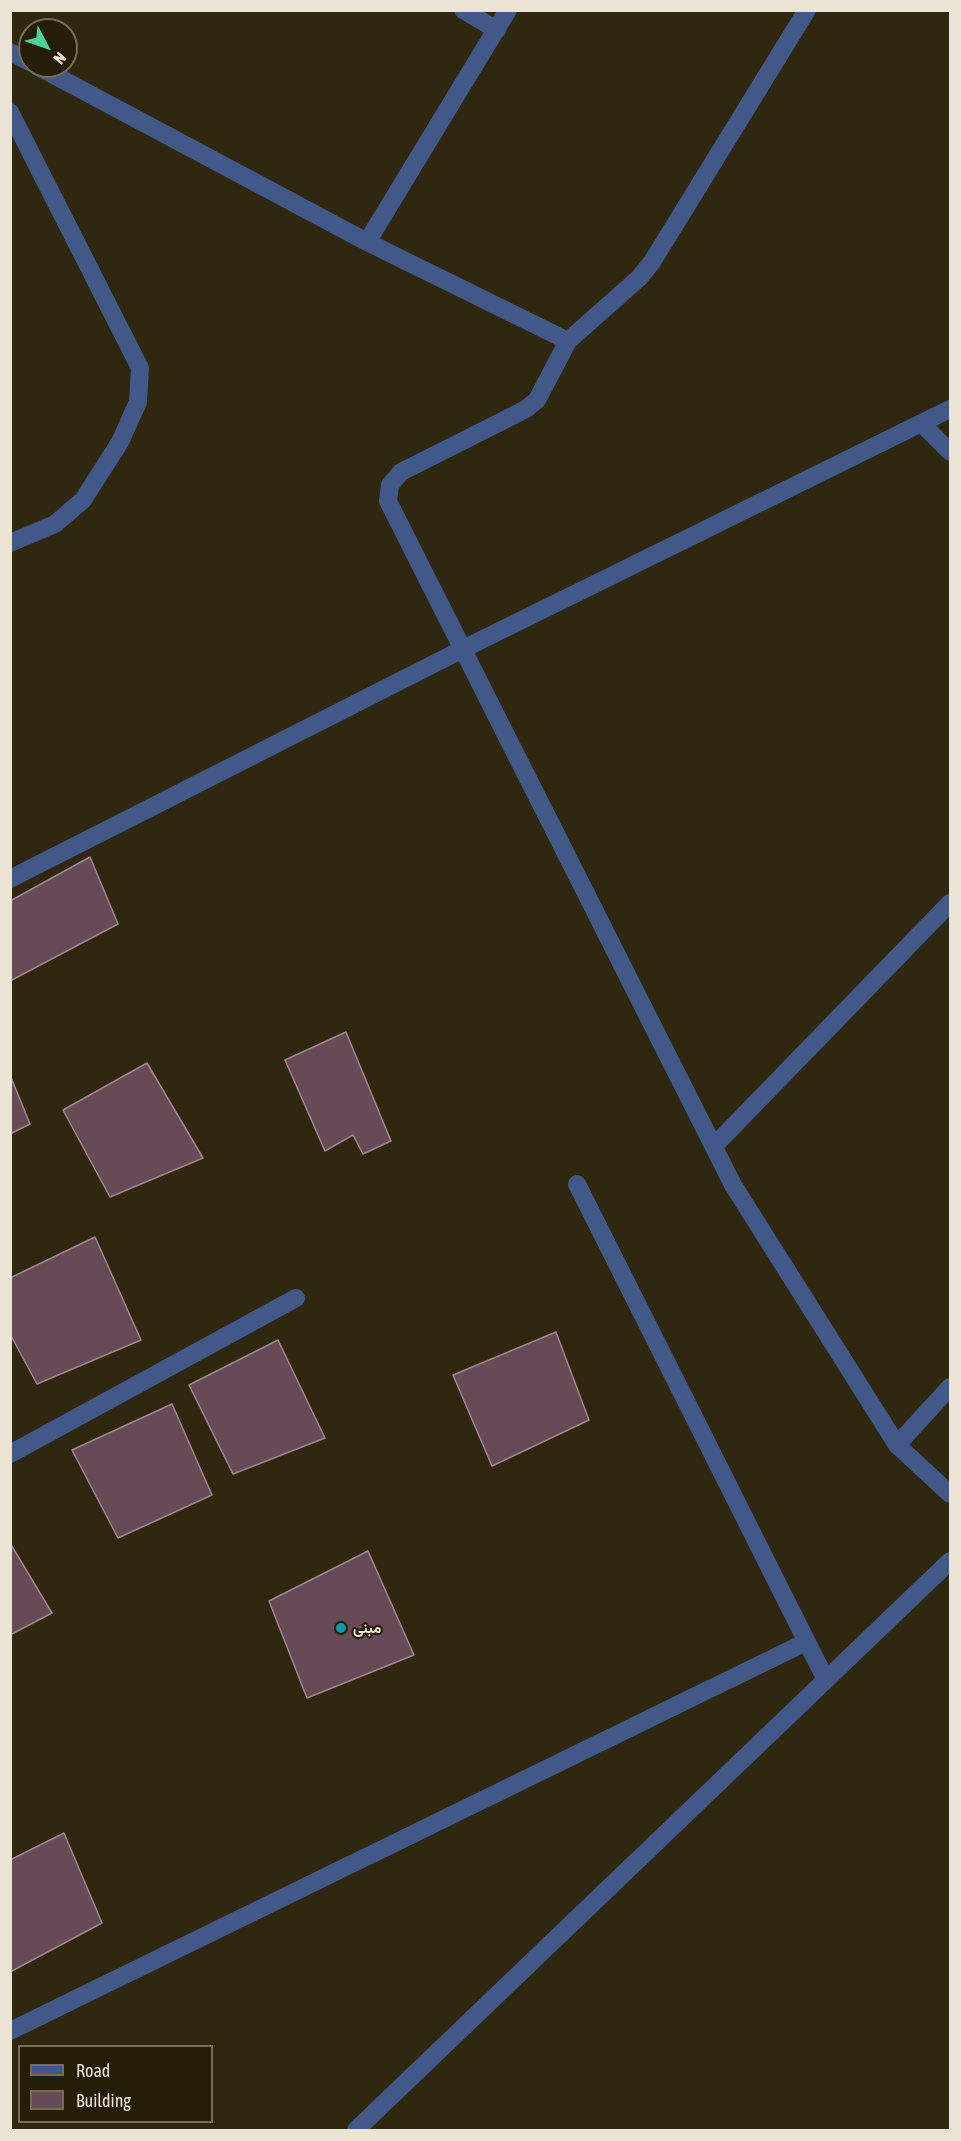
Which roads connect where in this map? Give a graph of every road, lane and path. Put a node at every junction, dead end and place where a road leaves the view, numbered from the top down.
1 (463, 10) edge
2 (508, 10) edge
3 (807, 10) edge
4 (497, 30) junction
5 (60, 78) edge
6 (10, 112) edge
7 (367, 242) junction
8 (568, 341) junction
9 (951, 408) edge
10 (922, 424) junction
11 (951, 452) edge
12 (10, 543) edge
13 (463, 649) junction
14 (10, 879) edge
15 (951, 903) edge
16 (714, 1146) junction
17 (577, 1184) dead end
18 (296, 1298) dead end
19 (951, 1387) edge
20 (897, 1445) junction
21 (10, 1454) edge
22 (951, 1494) edge
23 (951, 1561) edge
24 (806, 1642) junction
25 (826, 1680) junction
26 (10, 2031) edge
27 (356, 2130) edge

1 - 4 street
2 - 4 street
3 - 8 street
4 - 7 street
5 - 7 street
6 - 12 street
7 - 8 street
8 - 13 street
9 - 10 street
10 - 11 street
10 - 13 street
13 - 14 street
13 - 16 street
15 - 16 street
16 - 20 street
17 - 24 street
18 - 21 street
19 - 20 street
20 - 22 street
23 - 25 street
24 - 25 street
24 - 26 street
25 - 27 street

